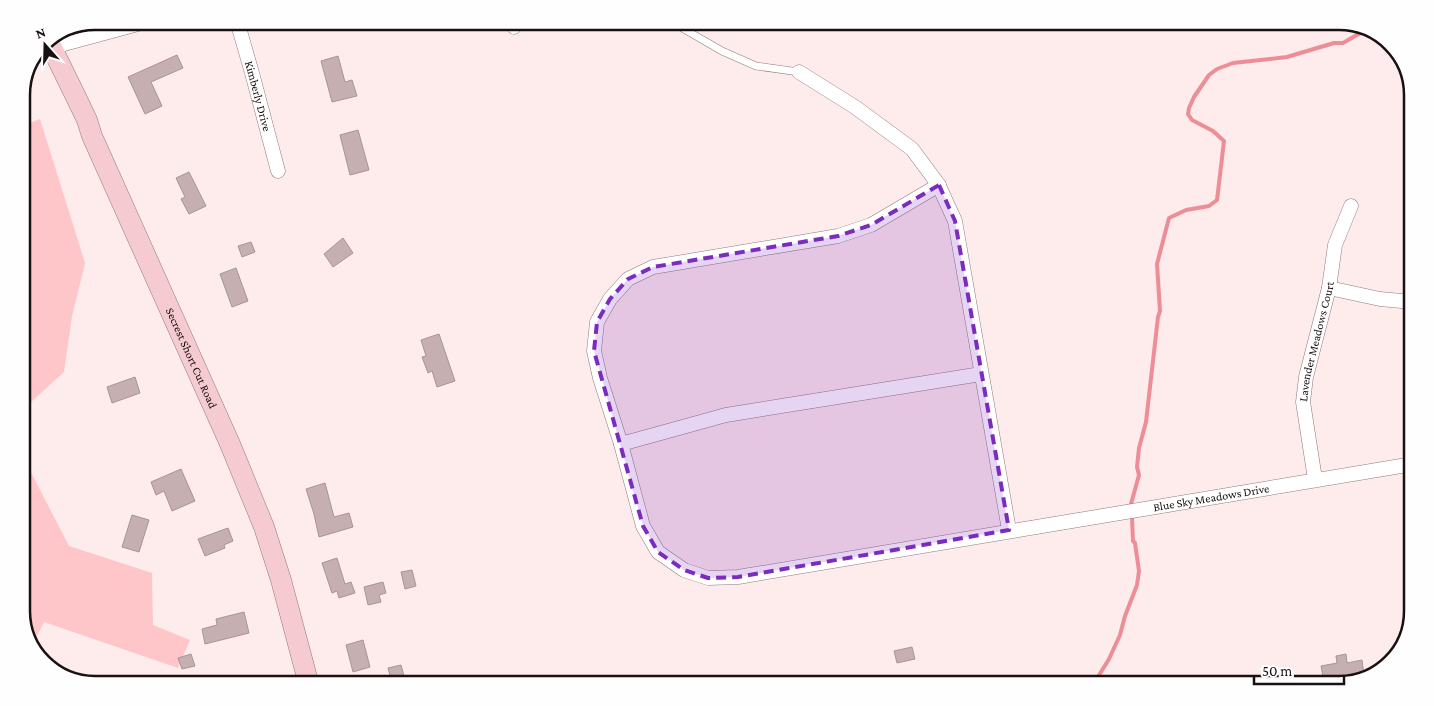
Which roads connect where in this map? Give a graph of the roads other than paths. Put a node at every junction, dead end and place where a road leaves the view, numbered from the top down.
1 (116, 30) edge
2 (239, 30) edge
3 (686, 30) edge
4 (54, 45) edge
5 (52, 46) edge
6 (799, 72) joint
7 (278, 171) dead end
8 (939, 185) junction
9 (1351, 206) dead end
10 (1329, 288) junction
11 (1404, 301) edge
12 (982, 374) junction
13 (621, 444) junction
14 (1404, 465) edge
15 (1315, 479) junction
16 (1009, 530) junction
17 (306, 676) edge

1 - 4 street
2 - 7 street, Kimberly Drive
3 - 6 lane
5 - 17 main road, Secrest Short Cut Road
6 - 8 street
8 - 12 street
8 - 13 street, Blue Sky Meadows Drive
9 - 10 street, Lavender Meadows Court
10 - 11 street
10 - 15 street, Lavender Meadows Court
12 - 13 street
12 - 16 street
13 - 16 street, Blue Sky Meadows Drive
14 - 15 street, Blue Sky Meadows Drive
15 - 16 street, Blue Sky Meadows Drive

